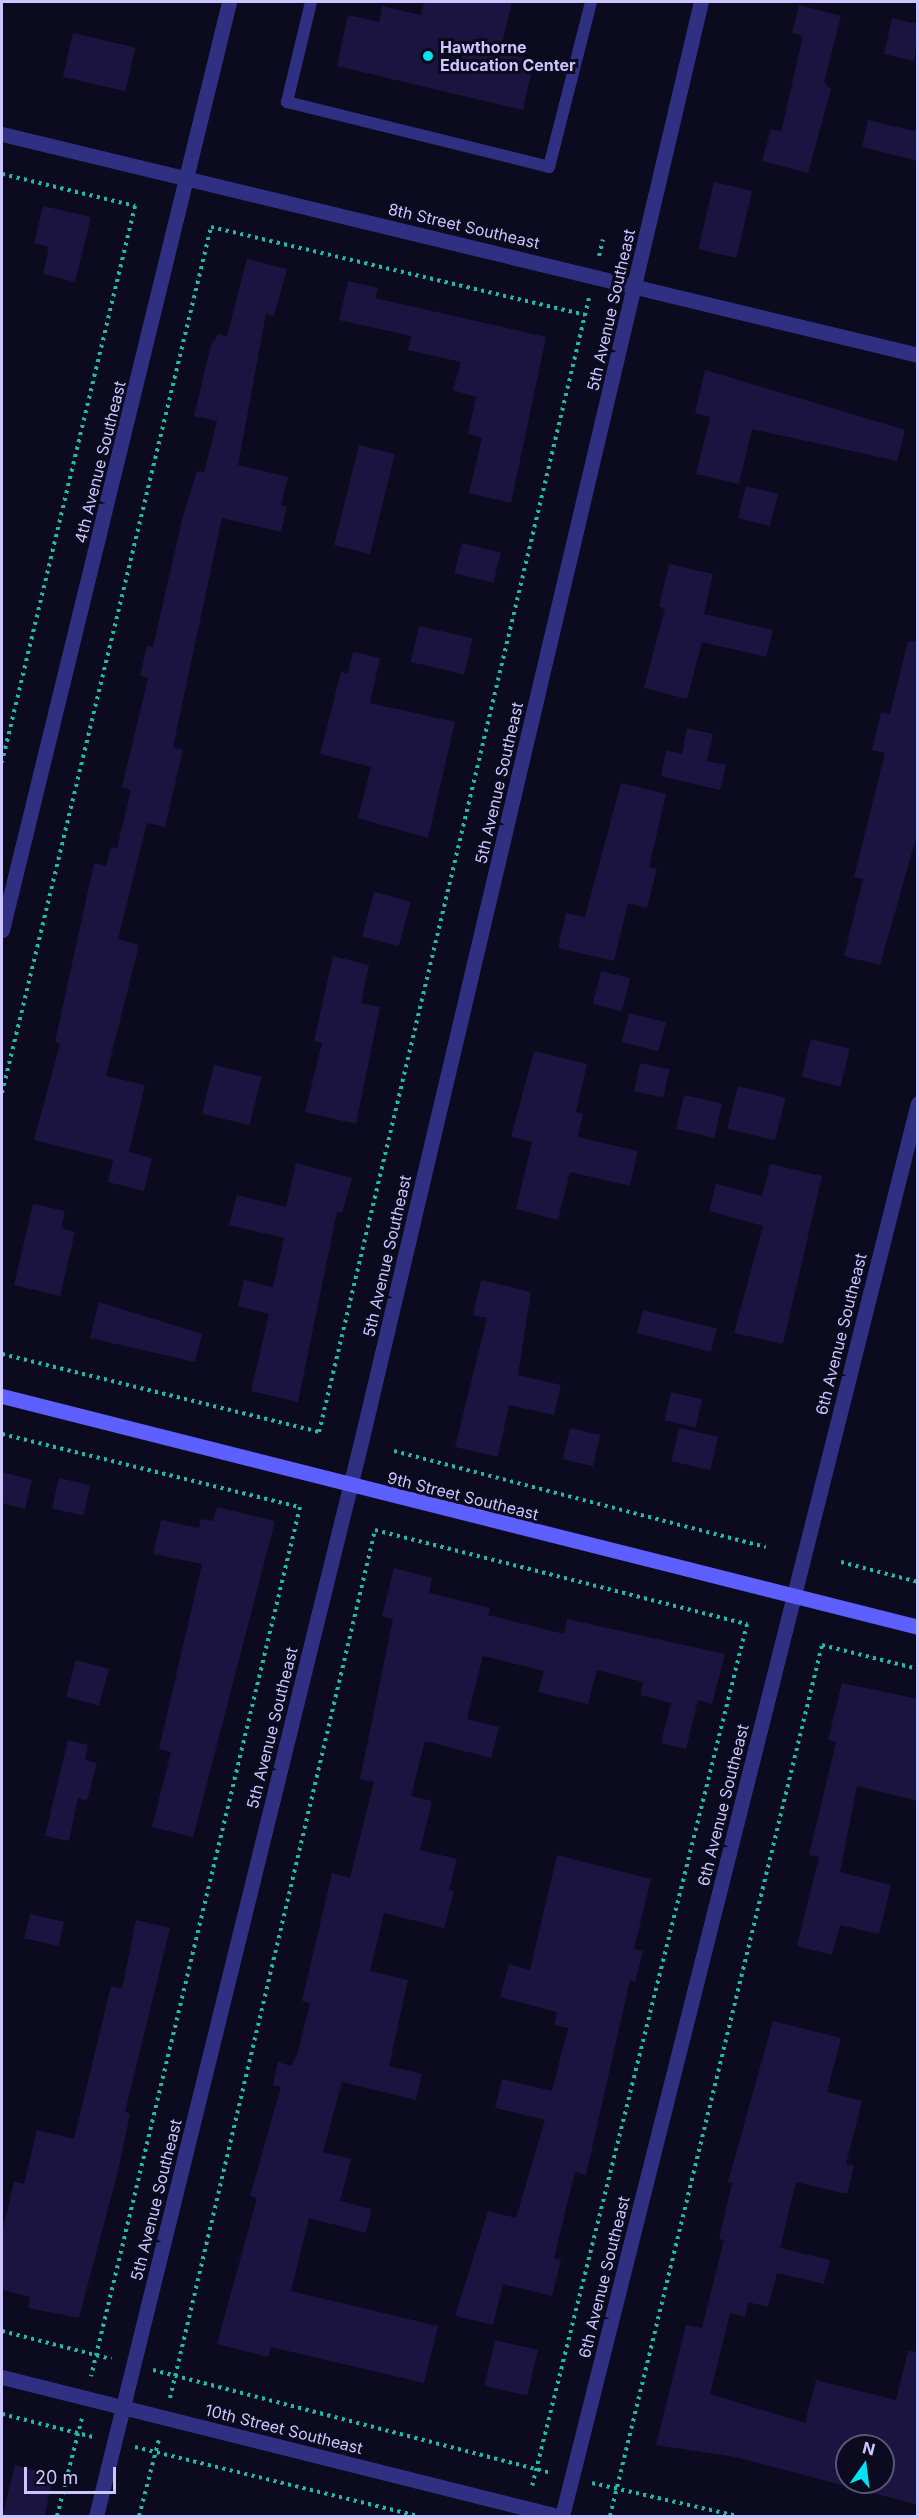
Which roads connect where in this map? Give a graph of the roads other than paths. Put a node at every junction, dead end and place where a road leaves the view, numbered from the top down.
1 (229, 2) edge
2 (311, 2) edge
3 (591, 2) edge
4 (701, 2) edge
5 (2, 134) edge
6 (188, 180) junction
7 (636, 285) junction
8 (918, 355) edge
9 (2, 930) edge
10 (918, 1103) edge
11 (2, 1396) edge
12 (350, 1486) junction
13 (794, 1597) junction
14 (918, 1627) edge
15 (2, 2377) edge
16 (124, 2408) junction
17 (96, 2517) edge
18 (560, 2517) edge

1 - 6 street, 4th Avenue Southeast
2 - 3 lane
4 - 7 street, 5th Avenue Southeast
5 - 6 street, 8th Street Southeast
6 - 7 street, 8th Street Southeast
6 - 9 street, 4th Avenue Southeast
7 - 8 street, 8th Street Southeast
7 - 12 street, 5th Avenue Southeast
10 - 13 street, 6th Avenue Southeast
11 - 12 street, 9th Street Southeast
12 - 13 street, 9th Street Southeast
12 - 16 street, 5th Avenue Southeast
13 - 14 street, 9th Street Southeast
13 - 18 street, 6th Avenue Southeast
15 - 16 street, 10th Street Southeast
16 - 17 street, 5th Avenue Southeast
16 - 18 street, 10th Street Southeast

